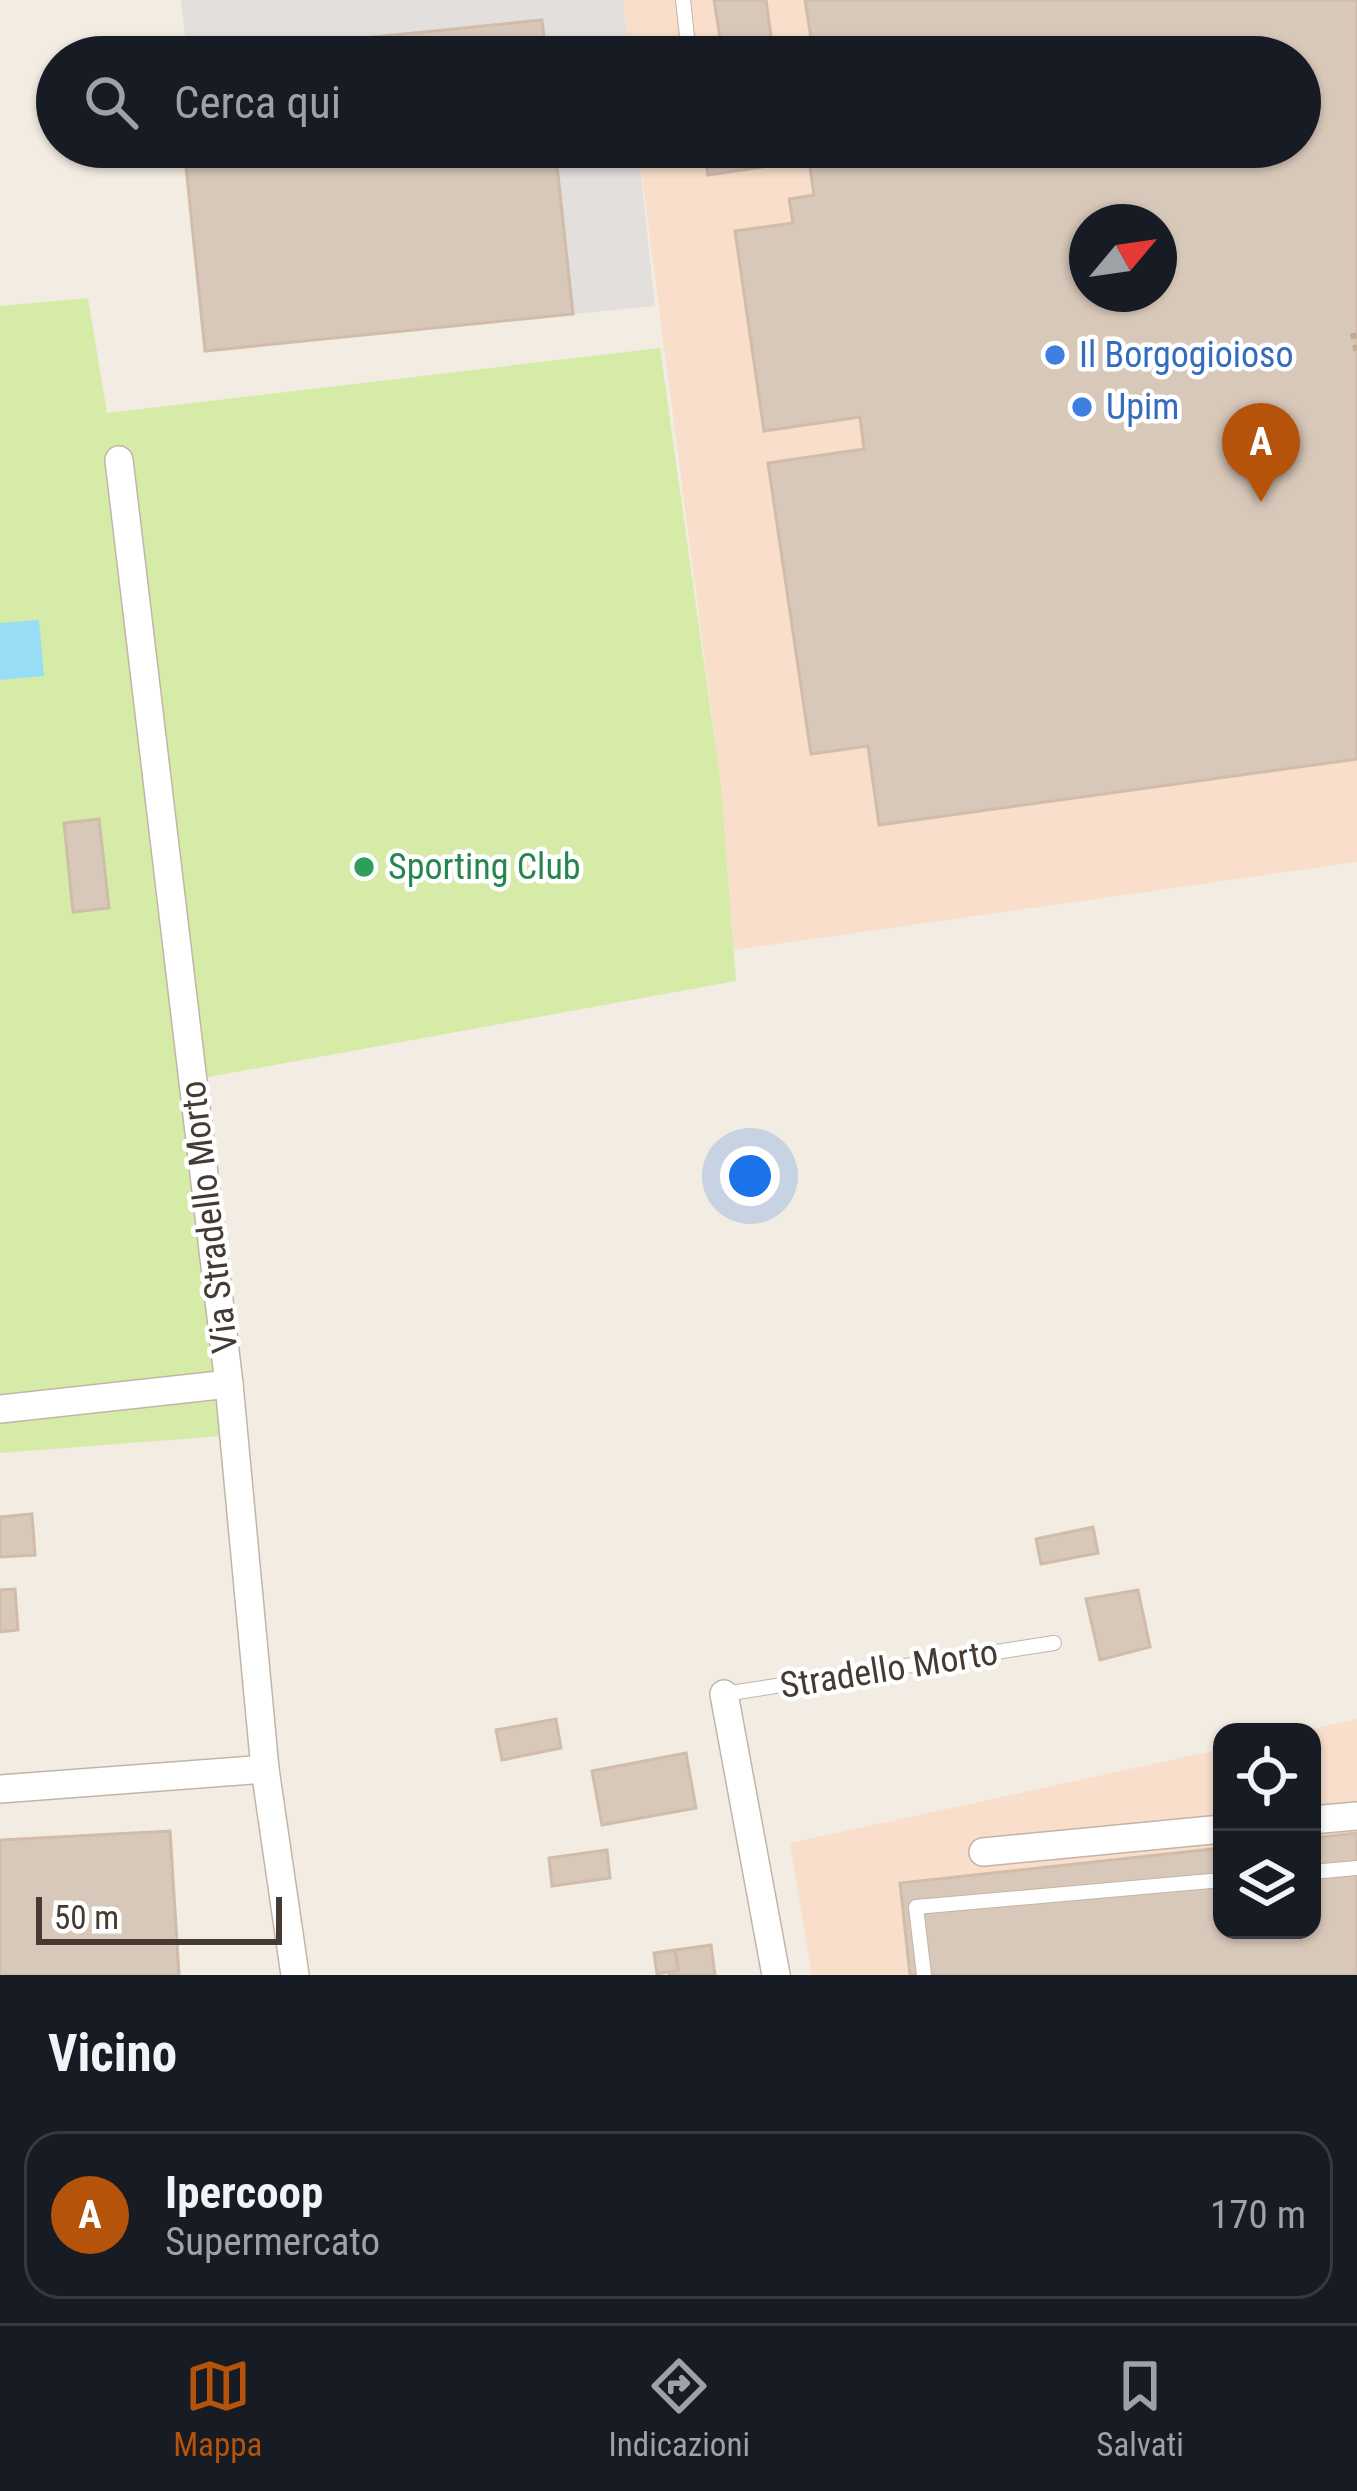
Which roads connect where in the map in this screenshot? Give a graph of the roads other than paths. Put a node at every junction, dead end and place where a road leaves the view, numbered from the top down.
1 (683, 0) edge
2 (687, 36) edge
3 (119, 460) dead end
4 (229, 1384) junction
5 (0, 1409) edge
6 (1054, 1643) dead end
7 (724, 1694) joint
8 (265, 1769) junction
9 (0, 1789) edge
10 (1357, 1816) edge
11 (1321, 1819) edge
12 (1213, 1830) edge
13 (983, 1852) dead end
14 (1357, 1868) edge
15 (1321, 1871) edge
16 (1213, 1881) edge
17 (295, 1975) edge
18 (776, 1975) edge
19 (924, 1975) edge

1 - 2 lane
3 - 4 street, Via Stradello Morto
4 - 5 street
4 - 8 street, Via Stradello Morto
6 - 7 lane, Stradello Morto
7 - 18 street
8 - 9 street
8 - 17 street, Via Stradello Morto
10 - 11 street
12 - 13 street
14 - 15 lane
16 - 19 lane

